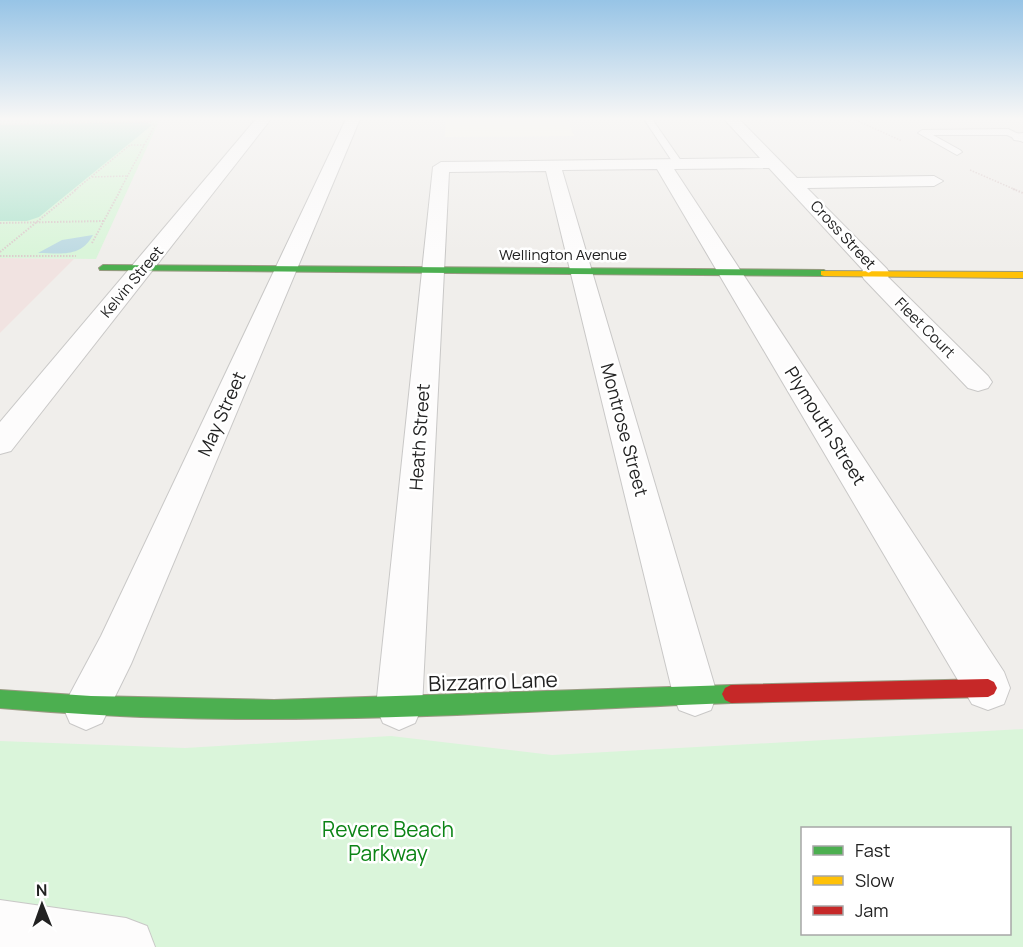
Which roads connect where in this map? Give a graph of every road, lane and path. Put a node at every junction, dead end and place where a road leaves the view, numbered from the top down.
1 (108, 163) edge
2 (134, 163) edge
3 (228, 163) edge
4 (333, 163) edge
5 (764, 163) edge
6 (774, 163) edge
7 (671, 165) junction
8 (553, 167) junction
9 (127, 176) junction
10 (92, 177) junction
11 (934, 181) dead end
12 (794, 183) junction
13 (104, 221) junction
14 (37, 222) junction
15 (0, 223) edge
16 (90, 247) dead end
17 (0, 254) edge
18 (86, 256) dead end
19 (103, 268) dead end
20 (143, 269) junction
21 (286, 270) junction
22 (433, 271) junction
23 (581, 272) junction
24 (730, 273) junction
25 (876, 274) junction
26 (1023, 275) edge
27 (978, 382) dead end
28 (0, 443) edge
29 (988, 688) joint
30 (695, 694) junction
31 (0, 699) edge
32 (86, 707) junction
33 (399, 707) junction
34 (0, 929) edge
35 (126, 947) edge

1 - 10 path
2 - 9 path
3 - 20 street, Kelvin Street
4 - 21 street, May Street
5 - 7 street
6 - 12 street, Cross Street
7 - 8 street
7 - 24 street, Plymouth Street
8 - 22 street, Heath Street
8 - 23 street, Montrose Street
9 - 10 path
9 - 13 path
10 - 14 path
11 - 12 street
12 - 25 street, Cross Street
13 - 14 path
13 - 16 path
14 - 15 path
14 - 17 path
17 - 18 path
19 - 20 street, Wellington Avenue
20 - 21 street, Wellington Avenue
20 - 28 street, Kelvin Street
21 - 22 street, Wellington Avenue
21 - 32 street, May Street
22 - 23 street, Wellington Avenue
22 - 33 street, Heath Street
23 - 24 street, Wellington Avenue
23 - 30 street, Montrose Street
24 - 25 street, Wellington Avenue
24 - 29 street, Plymouth Street
25 - 26 street, Wellington Avenue
25 - 27 street, Fleet Court
29 - 30 street, Bizzarro Lane
30 - 33 street, Bizzarro Lane
31 - 32 street, Bizzarro Lane
32 - 33 street, Bizzarro Lane
34 - 35 street

